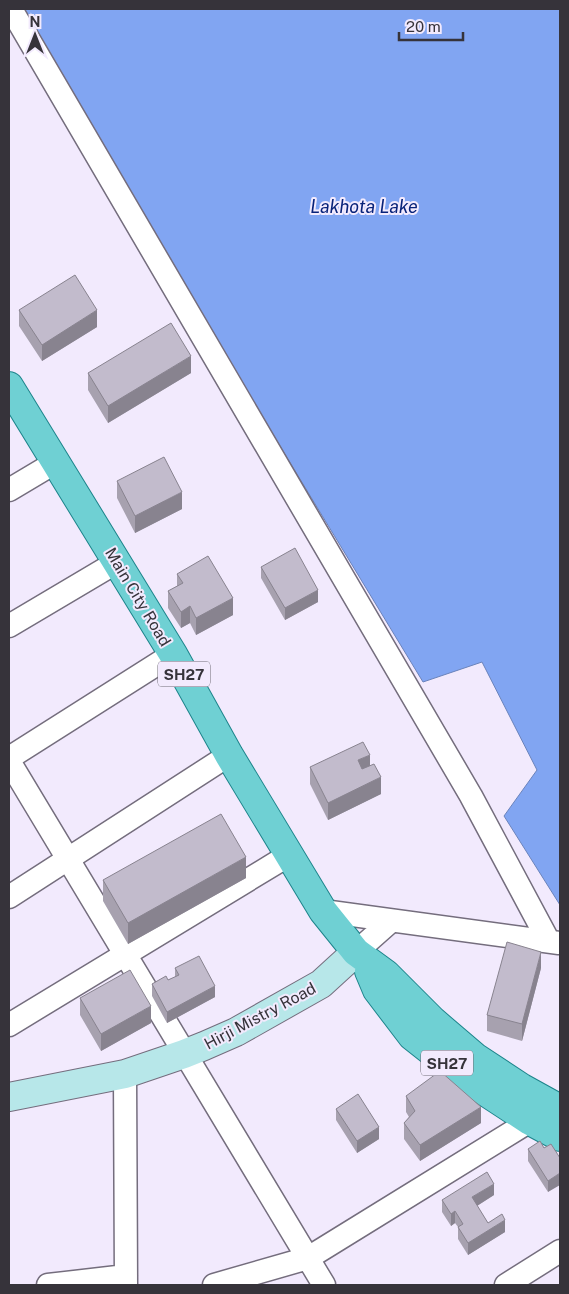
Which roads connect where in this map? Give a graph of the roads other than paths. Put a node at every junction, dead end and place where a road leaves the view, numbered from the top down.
1 (11, 9) edge
2 (9, 386) edge
3 (56, 462) junction
4 (9, 490) edge
5 (117, 562) junction
6 (9, 626) edge
7 (173, 654) junction
8 (229, 755) junction
9 (9, 760) edge
10 (289, 855) junction
11 (68, 860) junction
12 (9, 897) edge
13 (323, 911) junction
14 (391, 921) junction
15 (554, 941) edge
16 (125, 956) junction
17 (360, 956) junction
18 (9, 1025) edge
19 (184, 1054) junction
20 (125, 1074) junction
21 (9, 1098) edge
22 (560, 1109) edge
23 (530, 1121) junction
24 (560, 1137) edge
25 (560, 1250) edge
26 (308, 1258) junction
27 (126, 1281) edge
28 (513, 1283) edge
29 (48, 1285) edge
30 (214, 1285) edge
31 (324, 1285) edge

1 - 15 street
2 - 3 main road, Main City Road / SH27
3 - 4 street
3 - 5 main road, Main City Road / SH27
5 - 6 street
5 - 7 main road, Main City Road / SH27
7 - 8 main road, Main City Road / SH27
7 - 9 street
8 - 10 main road, Main City Road / SH27
8 - 11 street
9 - 11 street
10 - 13 main road, Main City Road / SH27
10 - 16 street
11 - 12 street
11 - 16 street
13 - 14 street
13 - 17 main road, Main City Road / SH27
14 - 15 street
14 - 17 street
16 - 18 street
16 - 19 street
17 - 19 main road, Hirji Mistry Road
17 - 22 main road, Main City Road / SH27
17 - 23 main road, Main City Road / SH27
19 - 20 main road, Hirji Mistry Road
19 - 26 street
20 - 21 main road, Hirji Mistry Road
20 - 27 street
23 - 24 main road, Main City Road / SH27
23 - 26 street
25 - 28 street
26 - 30 street
26 - 31 street
27 - 29 street

